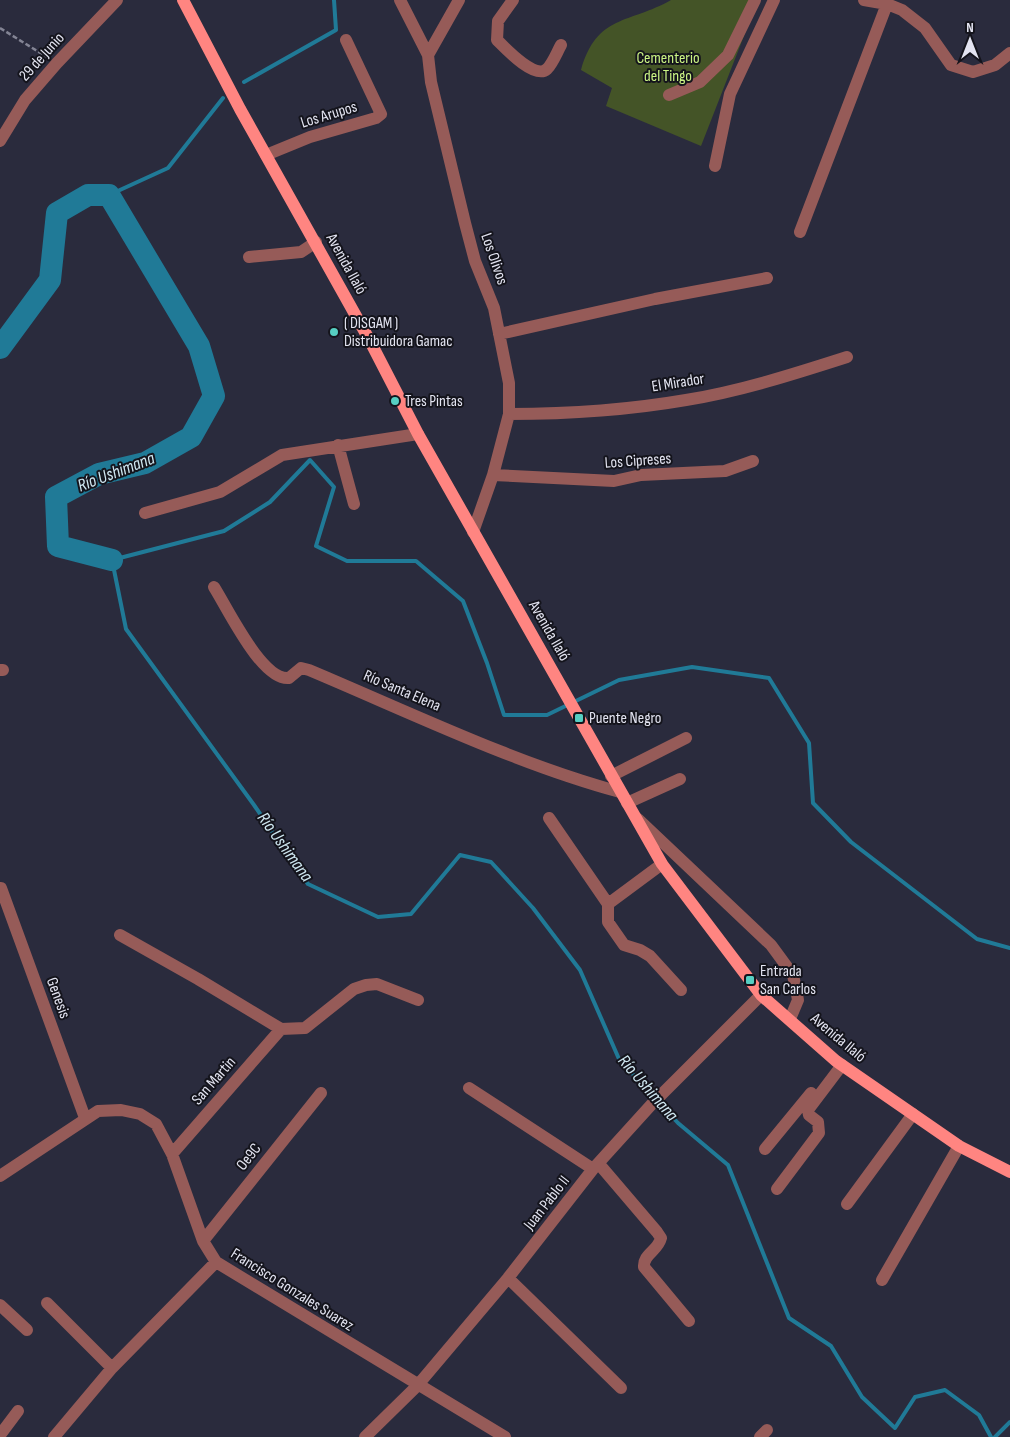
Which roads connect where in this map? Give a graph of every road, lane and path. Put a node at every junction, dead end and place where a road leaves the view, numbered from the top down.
1 (117, 0) edge
2 (183, 0) edge
3 (400, 0) edge
4 (459, 0) edge
5 (513, 0) edge
6 (755, 0) edge
7 (774, 0) edge
8 (864, 0) edge
9 (885, 2) edge
10 (0, 28) edge
11 (346, 40) dead end
12 (561, 45) dead end
13 (1010, 53) edge
14 (428, 56) junction
15 (57, 63) junction
16 (670, 94) dead end
17 (0, 141) edge
18 (266, 155) junction
19 (715, 166) dead end
20 (800, 232) dead end
21 (316, 242) junction
22 (249, 257) dead end
23 (767, 278) dead end
24 (499, 334) junction
25 (847, 357) dead end
26 (509, 414) junction
27 (418, 434) junction
28 (338, 445) junction
29 (753, 461) dead end
30 (493, 475) junction
31 (354, 504) dead end
32 (145, 513) dead end
33 (472, 532) junction
34 (214, 587) dead end
35 (686, 738) dead end
36 (611, 776) junction
37 (680, 779) dead end
38 (626, 803) junction
39 (549, 818) dead end
40 (662, 864) junction
41 (1, 888) edge
42 (608, 904) junction
43 (120, 935) dead end
44 (681, 990) dead end
45 (761, 995) junction
46 (418, 1000) dead end
47 (790, 1019) junction
48 (280, 1030) junction
49 (839, 1063) junction
50 (470, 1088) dead end
51 (321, 1093) dead end
52 (913, 1114) junction
53 (85, 1118) junction
54 (959, 1146) junction
55 (765, 1150) dead end
56 (172, 1154) junction
57 (596, 1166) junction
58 (1010, 1172) edge
59 (0, 1176) edge
60 (777, 1189) dead end
61 (847, 1204) dead end
62 (202, 1241) junction
63 (216, 1262) junction
64 (508, 1278) junction
65 (882, 1280) dead end
66 (47, 1302) dead end
67 (0, 1305) edge
68 (689, 1321) dead end
69 (27, 1330) dead end
70 (112, 1368) junction
71 (417, 1386) junction
72 (621, 1388) dead end
73 (18, 1411) dead end
74 (0, 1435) edge
75 (54, 1437) edge
76 (365, 1437) edge
77 (505, 1437) edge

1 - 15 street, 29 de Junio
2 - 18 main road, Avenida Ilaló
3 - 14 street, Los Olivos
4 - 14 street
5 - 12 street
6 - 16 street
7 - 19 street
8 - 9 street
9 - 13 street
9 - 20 street
10 - 15 path
11 - 18 street, Los Arupos
14 - 24 street, Los Olivos
15 - 17 street, 29 de Junio
18 - 21 main road, Avenida Ilaló
21 - 22 street
21 - 27 main road, Avenida Ilaló
23 - 24 street
24 - 26 street, Los Olivos
25 - 26 street, El Mirador
26 - 30 street, Los Olivos
27 - 28 street
27 - 33 main road, Avenida Ilaló
28 - 31 street
28 - 32 street
29 - 30 street, Los Cipreses
30 - 33 street, Los Olivos
33 - 36 main road, Avenida Ilaló
34 - 38 street, Río Santa Elena
35 - 36 street
36 - 38 main road, Avenida Ilaló
37 - 38 street
38 - 40 main road, Avenida Ilaló
38 - 47 street
39 - 42 street
40 - 42 street
40 - 45 main road, Avenida Ilaló
41 - 53 street, Genesis
42 - 44 street
43 - 48 street
45 - 47 main road, Avenida Ilaló
45 - 57 street, Juan Pablo II
46 - 48 street
47 - 49 main road, Avenida Ilaló
48 - 56 street, San Martin
49 - 52 main road, Avenida Ilaló
49 - 55 street
49 - 60 street
50 - 57 street
51 - 62 street, Oe9C
52 - 54 main road, Avenida Ilaló
52 - 61 street
53 - 56 street, Francisco Gonzales Suarez
53 - 59 street, Francisco Gonzales Suarez
54 - 58 main road, Avenida Ilaló
54 - 65 street
56 - 62 street, Francisco Gonzales Suarez
57 - 64 street, Juan Pablo II
57 - 68 street
62 - 63 street, Francisco Gonzales Suarez
63 - 70 street
63 - 71 street, Francisco Gonzales Suarez
64 - 71 street, Juan Pablo II
64 - 72 street
66 - 70 street
67 - 69 street
70 - 75 street
71 - 76 street, Juan Pablo II
71 - 77 street, Francisco Gonzales Suarez
73 - 74 street

